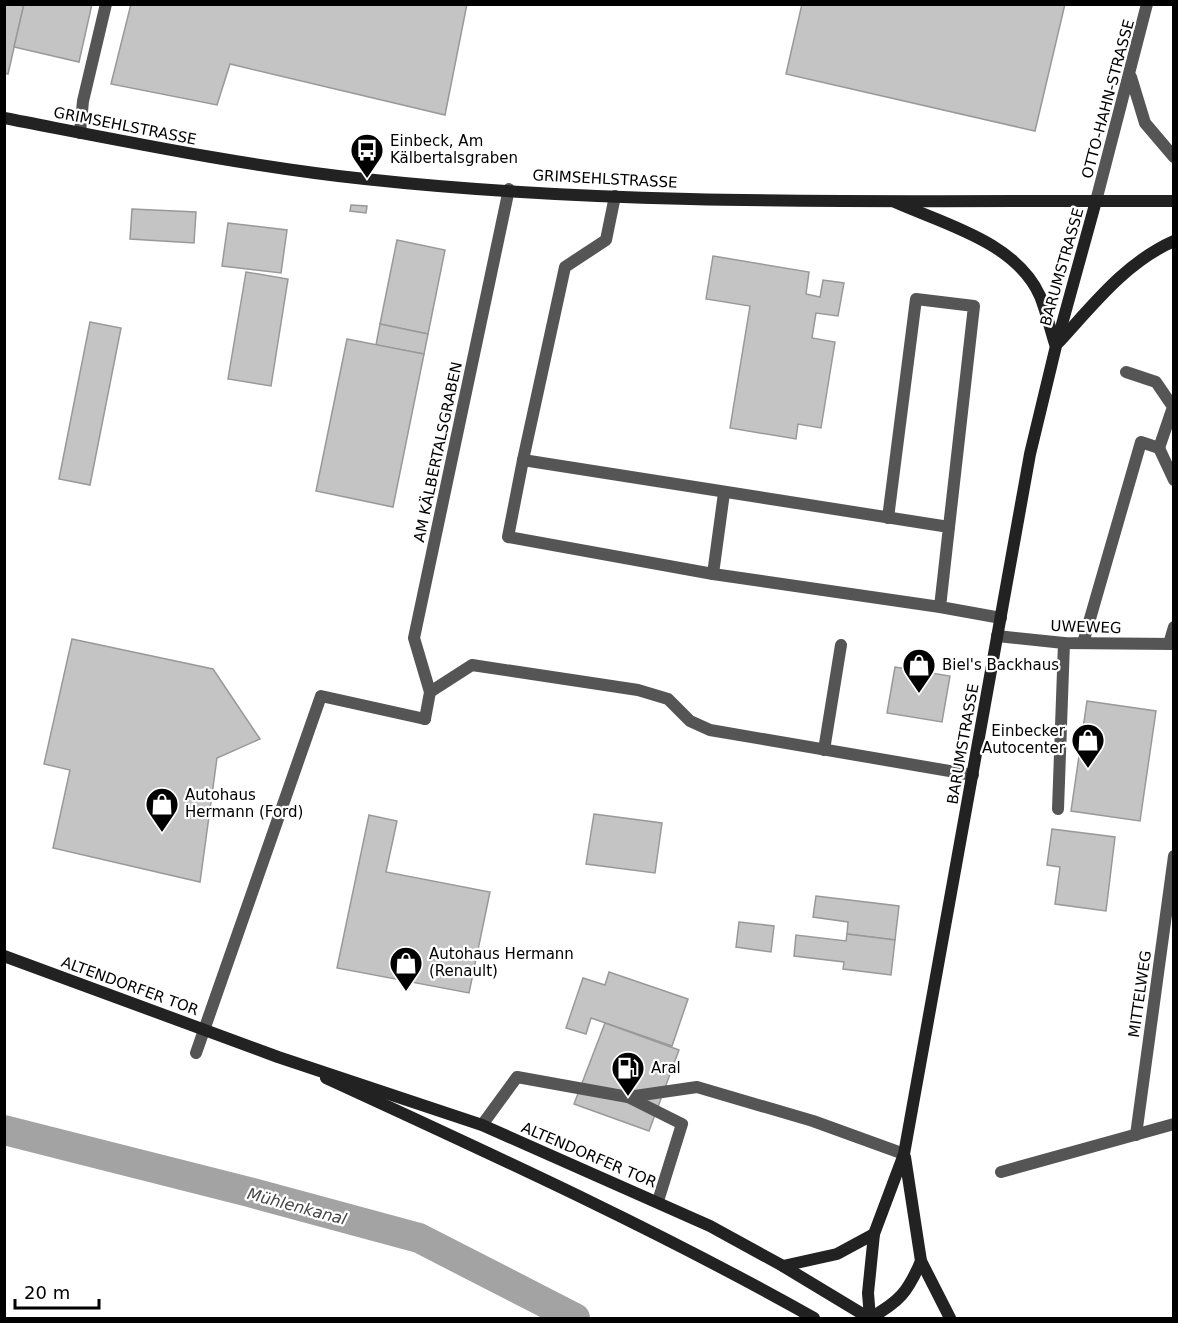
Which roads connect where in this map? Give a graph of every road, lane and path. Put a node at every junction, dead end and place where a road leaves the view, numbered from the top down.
1 (106, 4) edge
2 (1147, 4) edge
3 (1131, 76) junction
4 (4, 118) edge
5 (80, 133) junction
6 (1173, 157) edge
7 (510, 189) junction
8 (615, 196) junction
9 (891, 200) junction
10 (1096, 201) junction
11 (1173, 201) edge
12 (1173, 241) edge
13 (1056, 345) junction
14 (1126, 372) dead end
15 (1159, 448) junction
16 (523, 460) junction
17 (1173, 480) edge
18 (724, 493) junction
19 (888, 518) junction
20 (949, 527) junction
21 (713, 574) junction
22 (940, 608) junction
23 (1001, 618) junction
24 (1173, 627) edge
25 (998, 636) junction
26 (1064, 643) junction
27 (1083, 643) junction
28 (1171, 644) edge
29 (841, 645) dead end
30 (430, 692) junction
31 (824, 750) junction
32 (973, 775) junction
33 (1058, 809) dead end
34 (1173, 856) edge
35 (4, 956) edge
36 (204, 1030) junction
37 (196, 1053) dead end
38 (278, 1057) junction
39 (628, 1097) junction
40 (1173, 1124) edge
41 (482, 1125) junction
42 (1136, 1135) junction
43 (904, 1154) junction
44 (1001, 1172) dead end
45 (658, 1201) junction
46 (874, 1234) junction
47 (921, 1261) junction
48 (783, 1266) junction
49 (814, 1318) edge
50 (870, 1318) edge
51 (950, 1318) edge

1 - 5 street
2 - 3 street, OTTO-HAHN-STRASSE
3 - 6 street
3 - 10 street, OTTO-HAHN-STRASSE
4 - 5 main road, GRIMSEHLSTRASSE
5 - 7 main road, GRIMSEHLSTRASSE
7 - 8 main road, GRIMSEHLSTRASSE
7 - 30 street, AM KÄLBERTALSGRABEN
8 - 9 main road, GRIMSEHLSTRASSE
8 - 16 street
9 - 10 main road, GRIMSEHLSTRASSE
9 - 13 main road
10 - 11 main road, GRIMSEHLSTRASSE
10 - 13 main road, BARUMSTRASSE
12 - 13 main road
13 - 23 main road, BARUMSTRASSE
14 - 15 street
15 - 17 street
15 - 27 street
16 - 18 street
16 - 21 street
18 - 19 street
18 - 21 street
19 - 20 street
19 - 20 street
20 - 22 street
21 - 22 street
22 - 23 street
23 - 25 main road, BARUMSTRASSE
24 - 28 street
25 - 26 street, UWEWEG
25 - 32 main road, BARUMSTRASSE
26 - 27 street, UWEWEG
26 - 33 street
27 - 28 street, UWEWEG
29 - 31 street
30 - 31 street
30 - 36 street, AM KÄLBERTALSGRABEN
31 - 32 street
32 - 43 main road, BARUMSTRASSE
34 - 42 street, MITTELWEG
35 - 36 main road, ALTENDORFER TOR
36 - 37 street
36 - 38 main road, ALTENDORFER TOR
38 - 41 main road, ALTENDORFER TOR
38 - 49 main road, ALTENDORFER TOR
39 - 41 street
39 - 43 street
39 - 45 street
40 - 42 street
41 - 45 main road, ALTENDORFER TOR
42 - 44 street
43 - 46 main road, BARUMSTRASSE
43 - 47 main road, BARUMSTRASSE
45 - 48 main road, ALTENDORFER TOR
46 - 48 main road
46 - 50 main road, BARUMSTRASSE
47 - 50 main road
47 - 51 main road, BARUMSTRASSE
48 - 50 main road, ALTENDORFER TOR

